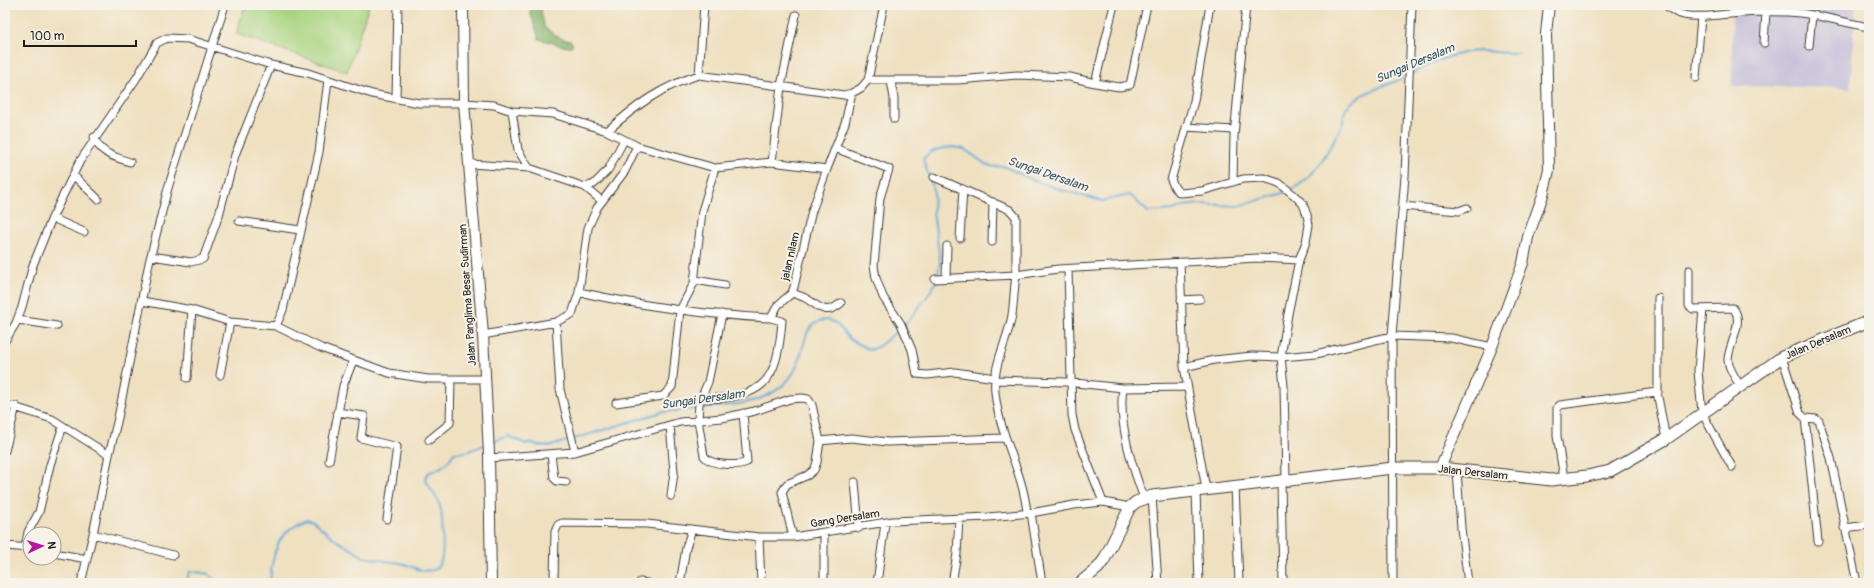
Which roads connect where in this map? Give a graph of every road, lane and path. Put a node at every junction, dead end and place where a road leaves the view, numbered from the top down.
1 (225, 5) edge
2 (398, 5) edge
3 (463, 5) edge
4 (704, 5) edge
5 (884, 5) edge
6 (1114, 5) edge
7 (1147, 5) edge
8 (1210, 5) edge
9 (1246, 5) edge
10 (1412, 5) edge
11 (1549, 5) edge
12 (1666, 5) edge
13 (1766, 12) junction
14 (796, 14) dead end
15 (1812, 15) junction
16 (1701, 16) junction
17 (1869, 27) edge
18 (1764, 42) dead end
19 (1809, 46) dead end
20 (211, 47) junction
21 (271, 65) junction
22 (700, 75) junction
23 (1696, 78) dead end
24 (328, 80) junction
25 (868, 80) junction
26 (891, 81) junction
27 (1095, 82) junction
28 (781, 86) junction
29 (852, 93) junction
30 (396, 99) junction
31 (464, 103) junction
32 (512, 111) junction
33 (894, 119) dead end
34 (1186, 127) junction
35 (1234, 130) junction
36 (607, 131) junction
37 (94, 137) junction
38 (624, 140) junction
39 (637, 146) junction
40 (835, 148) junction
41 (130, 162) dead end
42 (772, 162) junction
43 (470, 164) junction
44 (529, 168) junction
45 (715, 168) junction
46 (827, 169) junction
47 (73, 175) junction
48 (934, 177) dead end
49 (1233, 182) junction
50 (584, 187) junction
51 (963, 189) junction
52 (98, 199) dead end
53 (602, 201) junction
54 (993, 202) junction
55 (1402, 206) junction
56 (1467, 208) dead end
57 (52, 218) junction
58 (239, 221) dead end
59 (300, 230) junction
60 (84, 232) dead end
61 (960, 238) dead end
62 (992, 242) dead end
63 (947, 246) dead end
64 (151, 256) junction
65 (1299, 260) junction
66 (1180, 262) junction
67 (1068, 269) junction
68 (1689, 270) dead end
69 (1016, 275) junction
70 (946, 278) junction
71 (935, 279) dead end
72 (695, 280) junction
73 (725, 285) dead end
74 (579, 292) junction
75 (792, 293) junction
76 (1658, 298) dead end
77 (1200, 299) dead end
78 (1181, 300) junction
79 (142, 301) junction
80 (841, 303) dead end
81 (1703, 309) junction
82 (192, 310) junction
83 (680, 310) junction
84 (722, 314) junction
85 (771, 318) junction
86 (18, 320) junction
87 (1869, 321) edge
88 (230, 322) junction
89 (556, 322) junction
90 (57, 326) dead end
91 (276, 326) junction
92 (483, 335) junction
93 (1392, 336) junction
94 (5, 340) edge
95 (1492, 347) junction
96 (1281, 357) junction
97 (1782, 357) junction
98 (353, 361) junction
99 (1184, 367) junction
100 (220, 375) dead end
101 (187, 378) dead end
102 (451, 379) junction
103 (484, 379) junction
104 (995, 379) junction
105 (1070, 383) junction
106 (1187, 387) junction
107 (1741, 387) junction
108 (1123, 388) junction
109 (1658, 392) junction
110 (700, 401) junction
111 (616, 403) dead end
112 (5, 404) edge
113 (16, 406) junction
114 (337, 412) junction
115 (743, 413) junction
116 (1702, 413) junction
117 (698, 416) junction
118 (1805, 418) junction
119 (670, 425) junction
120 (63, 426) junction
121 (1004, 438) junction
122 (1666, 439) junction
123 (429, 440) dead end
124 (820, 441) junction
125 (573, 447) junction
126 (5, 452) edge
127 (551, 454) junction
128 (109, 455) junction
129 (489, 456) junction
130 (330, 461) dead end
131 (1732, 467) dead end
132 (1394, 468) junction
133 (1440, 468) junction
134 (1457, 471) junction
135 (1564, 478) junction
136 (1284, 480) junction
137 (566, 482) dead end
138 (855, 482) dead end
139 (1235, 486) junction
140 (1201, 490) junction
141 (671, 496) dead end
142 (1148, 497) junction
143 (1103, 502) junction
144 (1130, 507) junction
145 (1029, 513) junction
146 (387, 519) dead end
147 (959, 519) junction
148 (885, 523) junction
149 (1869, 525) edge
150 (31, 526) edge
151 (860, 528) junction
152 (1844, 528) junction
153 (692, 529) junction
154 (824, 533) junction
155 (93, 534) junction
156 (759, 537) junction
157 (794, 537) junction
158 (1818, 541) dead end
159 (5, 546) edge
160 (22, 547) edge
161 (62, 554) edge
162 (173, 555) dead end
163 (87, 559) junction
164 (640, 582) dead end
165 (81, 583) edge
166 (491, 583) edge
167 (554, 583) edge
168 (647, 583) edge
169 (680, 583) edge
170 (761, 583) edge
171 (824, 583) edge
172 (877, 583) edge
173 (952, 583) edge
174 (1042, 583) edge
175 (1080, 583) edge
176 (1158, 583) edge
177 (1199, 583) edge
178 (1239, 583) edge
179 (1283, 583) edge
180 (1393, 583) edge
181 (1468, 583) edge
182 (1857, 583) edge

1 - 20 street
2 - 30 street
3 - 31 main road, Jalan Panglima Besar Sudirman
4 - 22 street
5 - 25 street
6 - 27 street
7 - 27 street
8 - 34 street
9 - 35 street
10 - 55 street
11 - 95 main road
12 - 16 street
13 - 15 street
13 - 16 street
13 - 18 street
14 - 28 street
15 - 17 street
15 - 19 street
16 - 23 street
20 - 21 street
20 - 37 street
20 - 64 street
21 - 24 street
21 - 64 street
22 - 28 street
22 - 36 street
24 - 30 street
24 - 59 street
25 - 26 street
25 - 29 street
26 - 27 street
26 - 33 street
28 - 29 street
28 - 42 street
29 - 40 street, jalan nilam
30 - 31 street
31 - 32 street
31 - 43 main road, Jalan Panglima Besar Sudirman
32 - 36 street
32 - 44 street
34 - 35 street
34 - 49 street
35 - 49 street
36 - 38 street
37 - 41 street
37 - 47 street
38 - 39 street
38 - 50 street
39 - 45 street
39 - 53 street
40 - 46 street, jalan nilam
40 - 104 street
42 - 45 street
42 - 46 street
43 - 44 street
43 - 92 main road, Jalan Panglima Besar Sudirman
44 - 50 street
45 - 72 street
46 - 75 street, jalan nilam
47 - 52 street
47 - 57 street
48 - 51 street
49 - 65 street
50 - 53 street
51 - 54 street
51 - 61 street
53 - 74 street
54 - 62 street
54 - 69 street
55 - 56 street
55 - 93 street
57 - 60 street
57 - 86 street
58 - 59 street
59 - 91 street
63 - 70 street
64 - 79 street
65 - 66 street
65 - 96 street
66 - 67 street
66 - 78 street
67 - 69 street
67 - 105 street
68 - 81 street
69 - 70 street
69 - 104 street
70 - 71 street
72 - 73 street
72 - 83 street
74 - 83 street
74 - 89 street
75 - 80 street
75 - 85 street, jalan nilam
76 - 109 street
77 - 78 street
78 - 99 street
79 - 82 street
79 - 128 street
81 - 107 street
81 - 116 street
82 - 88 street
82 - 101 street
83 - 84 street
83 - 111 street
84 - 85 street
84 - 110 street
85 - 110 street
86 - 90 street
86 - 94 street
87 - 97 main road, Jalan Dersalam
88 - 91 street
88 - 100 street
89 - 92 street
89 - 125 street
91 - 98 street
92 - 103 main road, Jalan Panglima Besar Sudirman
93 - 95 street
93 - 96 street
93 - 132 street
95 - 133 main road
96 - 99 street
96 - 136 street
97 - 107 main road, Jalan Dersalam
97 - 118 street
98 - 102 street
98 - 114 street
99 - 106 street
102 - 103 street
102 - 123 street
103 - 129 main road, Jalan Panglima Besar Sudirman
104 - 105 street
104 - 121 street
105 - 108 street
105 - 143 street
106 - 108 street
106 - 140 street
107 - 116 main road, Jalan Dersalam
108 - 142 street
109 - 122 street
109 - 135 street
110 - 117 street
112 - 113 street
113 - 120 street
113 - 126 street
114 - 130 street
114 - 146 street
115 - 117 street
115 - 117 street
115 - 124 street
116 - 122 main road, Jalan Dersalam
116 - 131 street
117 - 119 street
118 - 152 street
118 - 158 street
119 - 125 street
119 - 141 street
120 - 128 street
120 - 150 street
121 - 124 street
121 - 145 street
122 - 135 main road, Jalan Dersalam
124 - 157 street
125 - 127 street
127 - 129 street
127 - 137 street
128 - 155 street
129 - 166 main road, Jalan Panglima Besar Sudirman
132 - 133 main road, Jalan Dersalam
132 - 136 main road, Jalan Dersalam
132 - 180 street
133 - 134 main road, Jalan Dersalam
134 - 135 main road, Jalan Dersalam
134 - 181 street
136 - 139 main road, Jalan Dersalam
136 - 179 street
138 - 151 street
139 - 140 main road, Jalan Dersalam
139 - 178 street
140 - 142 main road, Jalan Dersalam
140 - 177 street
142 - 144 main road, Jalan Dersalam
142 - 176 street
143 - 144 street, Gang Dersalam
143 - 145 street, Gang Dersalam
144 - 175 main road
145 - 147 street, Gang Dersalam
145 - 174 street
147 - 148 street, Gang Dersalam
147 - 173 street
148 - 151 street, Gang Dersalam
148 - 172 street
149 - 152 street
151 - 154 street, Gang Dersalam
152 - 182 street
153 - 156 street, Gang Dersalam
153 - 167 street, Gang Dersalam
153 - 169 street
154 - 157 street, Gang Dersalam
154 - 171 street
155 - 162 street
155 - 163 street
156 - 157 street, Gang Dersalam
156 - 170 street
159 - 160 street
161 - 163 street
163 - 165 street
164 - 168 street

